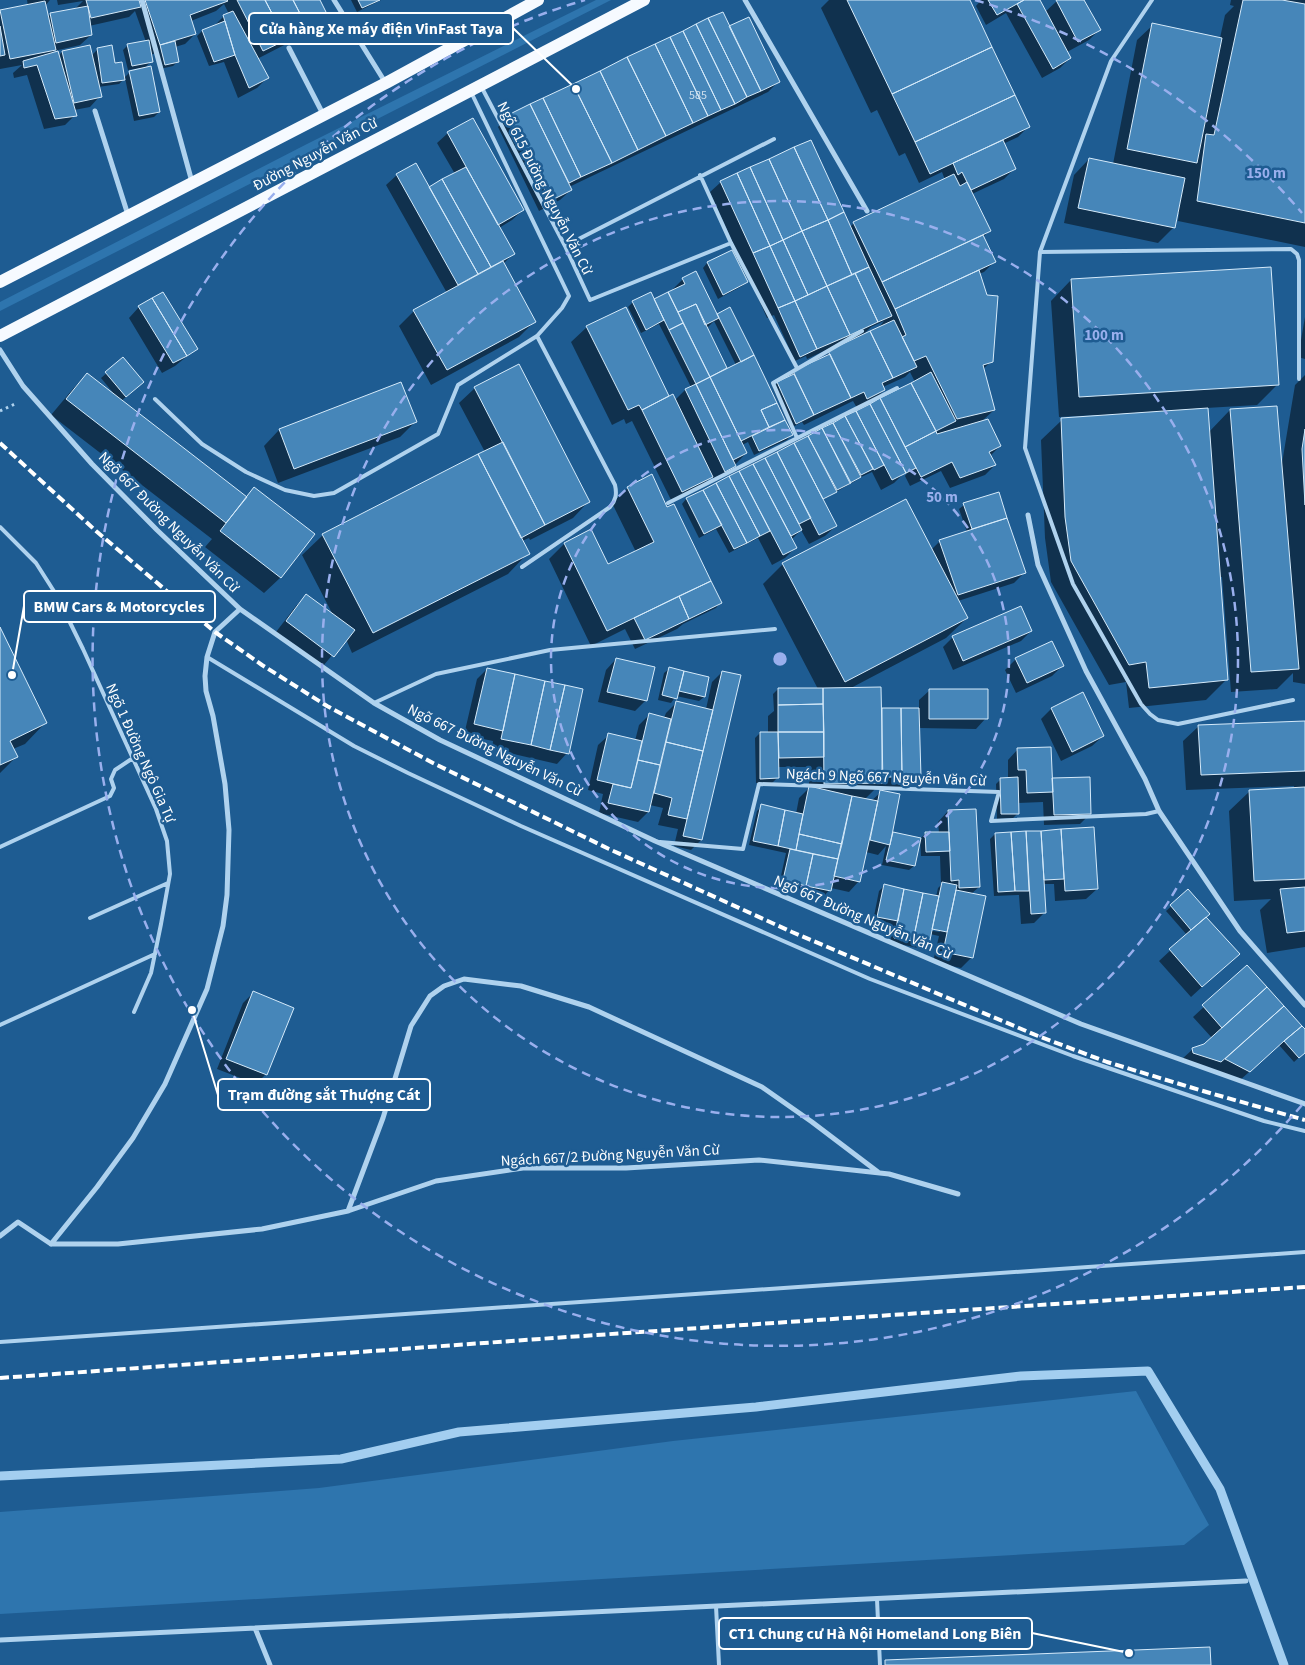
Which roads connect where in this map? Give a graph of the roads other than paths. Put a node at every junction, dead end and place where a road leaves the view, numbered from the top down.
1 (142, 0) edge
2 (334, 0) edge
3 (538, 0) edge
4 (644, 0) edge
5 (746, 0) edge
6 (1152, 0) edge
7 (289, 48) dead end
8 (386, 83) junction
9 (475, 89) junction
10 (95, 111) dead end
11 (324, 115) junction
12 (774, 139) dead end
13 (700, 175) junction
14 (192, 182) junction
15 (866, 211) dead end
16 (128, 216) junction
17 (731, 243) junction
18 (565, 246) junction
19 (1040, 252) junction
20 (0, 282) edge
21 (862, 332) dead end
22 (0, 336) edge
23 (537, 336) junction
24 (0, 350) edge
25 (797, 368) junction
26 (1299, 379) dead end
27 (897, 388) dead end
28 (156, 399) dead end
29 (796, 438) junction
30 (668, 503) dead end
31 (1028, 515) dead end
32 (0, 527) edge
33 (522, 567) dead end
34 (240, 609) junction
35 (775, 629) dead end
36 (207, 657) junction
37 (1293, 700) dead end
38 (374, 703) junction
39 (133, 758) junction
40 (1159, 811) junction
41 (655, 841) junction
42 (0, 846) edge
43 (168, 883) junction
44 (90, 918) dead end
45 (155, 954) junction
46 (1305, 1006) edge
47 (134, 1012) dead end
48 (0, 1025) edge
49 (1305, 1104) edge
50 (1305, 1132) edge
51 (879, 1173) junction
52 (958, 1194) dead end
53 (348, 1210) junction
54 (0, 1236) edge
55 (51, 1244) junction
56 (1305, 1252) edge
57 (0, 1342) edge
58 (1246, 1582) dead end
59 (877, 1599) junction
60 (716, 1606) junction
61 (255, 1628) junction
62 (0, 1640) edge
63 (270, 1665) edge
64 (720, 1665) edge
65 (880, 1665) edge

1 - 14 street
2 - 8 street
3 - 8 main road, Đường Nguyễn Văn Cừ
4 - 9 main road, Đường Nguyễn Văn Cừ
5 - 15 street
6 - 19 lane
7 - 11 street
8 - 11 main road, Đường Nguyễn Văn Cừ
9 - 18 lane, Ngõ 615 Đường Nguyễn Văn Cừ
9 - 22 main road, Đường Nguyễn Văn Cừ
9 - 23 lane
10 - 16 street
11 - 14 main road, Đường Nguyễn Văn Cừ
12 - 13 lane
13 - 17 lane
13 - 18 lane
14 - 16 main road, Đường Nguyễn Văn Cừ
16 - 20 main road, Đường Nguyễn Văn Cừ
17 - 18 lane, Ngõ 615 Đường Nguyễn Văn Cừ
17 - 25 lane
19 - 26 lane
19 - 37 lane
21 - 25 lane
23 - 28 lane
23 - 33 lane
24 - 34 street, Ngõ 667 Đường Nguyễn Văn Cừ
25 - 29 lane
27 - 29 lane
29 - 30 lane
31 - 40 street
32 - 39 lane, Ngõ 1 Đường Ngô Gia Tự
34 - 36 street
34 - 38 street, Ngõ 667 Đường Nguyễn Văn Cừ
35 - 38 lane
36 - 50 lane
36 - 55 street
38 - 41 street, Ngõ 667 Đường Nguyễn Văn Cừ
39 - 42 lane
39 - 43 lane, Ngõ 1 Đường Ngô Gia Tự
40 - 41 lane, Ngách 9 Ngõ 667 Nguyễn Văn Cừ
40 - 46 street
41 - 49 street, Ngõ 667 Đường Nguyễn Văn Cừ
43 - 44 lane
43 - 45 lane, Ngõ 1 Đường Ngô Gia Tự
45 - 47 lane, Ngõ 1 Đường Ngô Gia Tự
45 - 48 lane
51 - 52 street, Ngách 667/2 Đường Nguyễn Văn Cừ
51 - 53 street, Ngách 667/2 Đường Nguyễn Văn Cừ
51 - 53 street, Ngách 667/2 Đường Nguyễn Văn Cừ
53 - 55 street, Ngách 667/2 Đường Nguyễn Văn Cừ
54 - 55 street
56 - 57 lane
58 - 59 street
59 - 60 street
59 - 65 lane
60 - 61 street
60 - 64 lane
61 - 62 street
61 - 63 street

